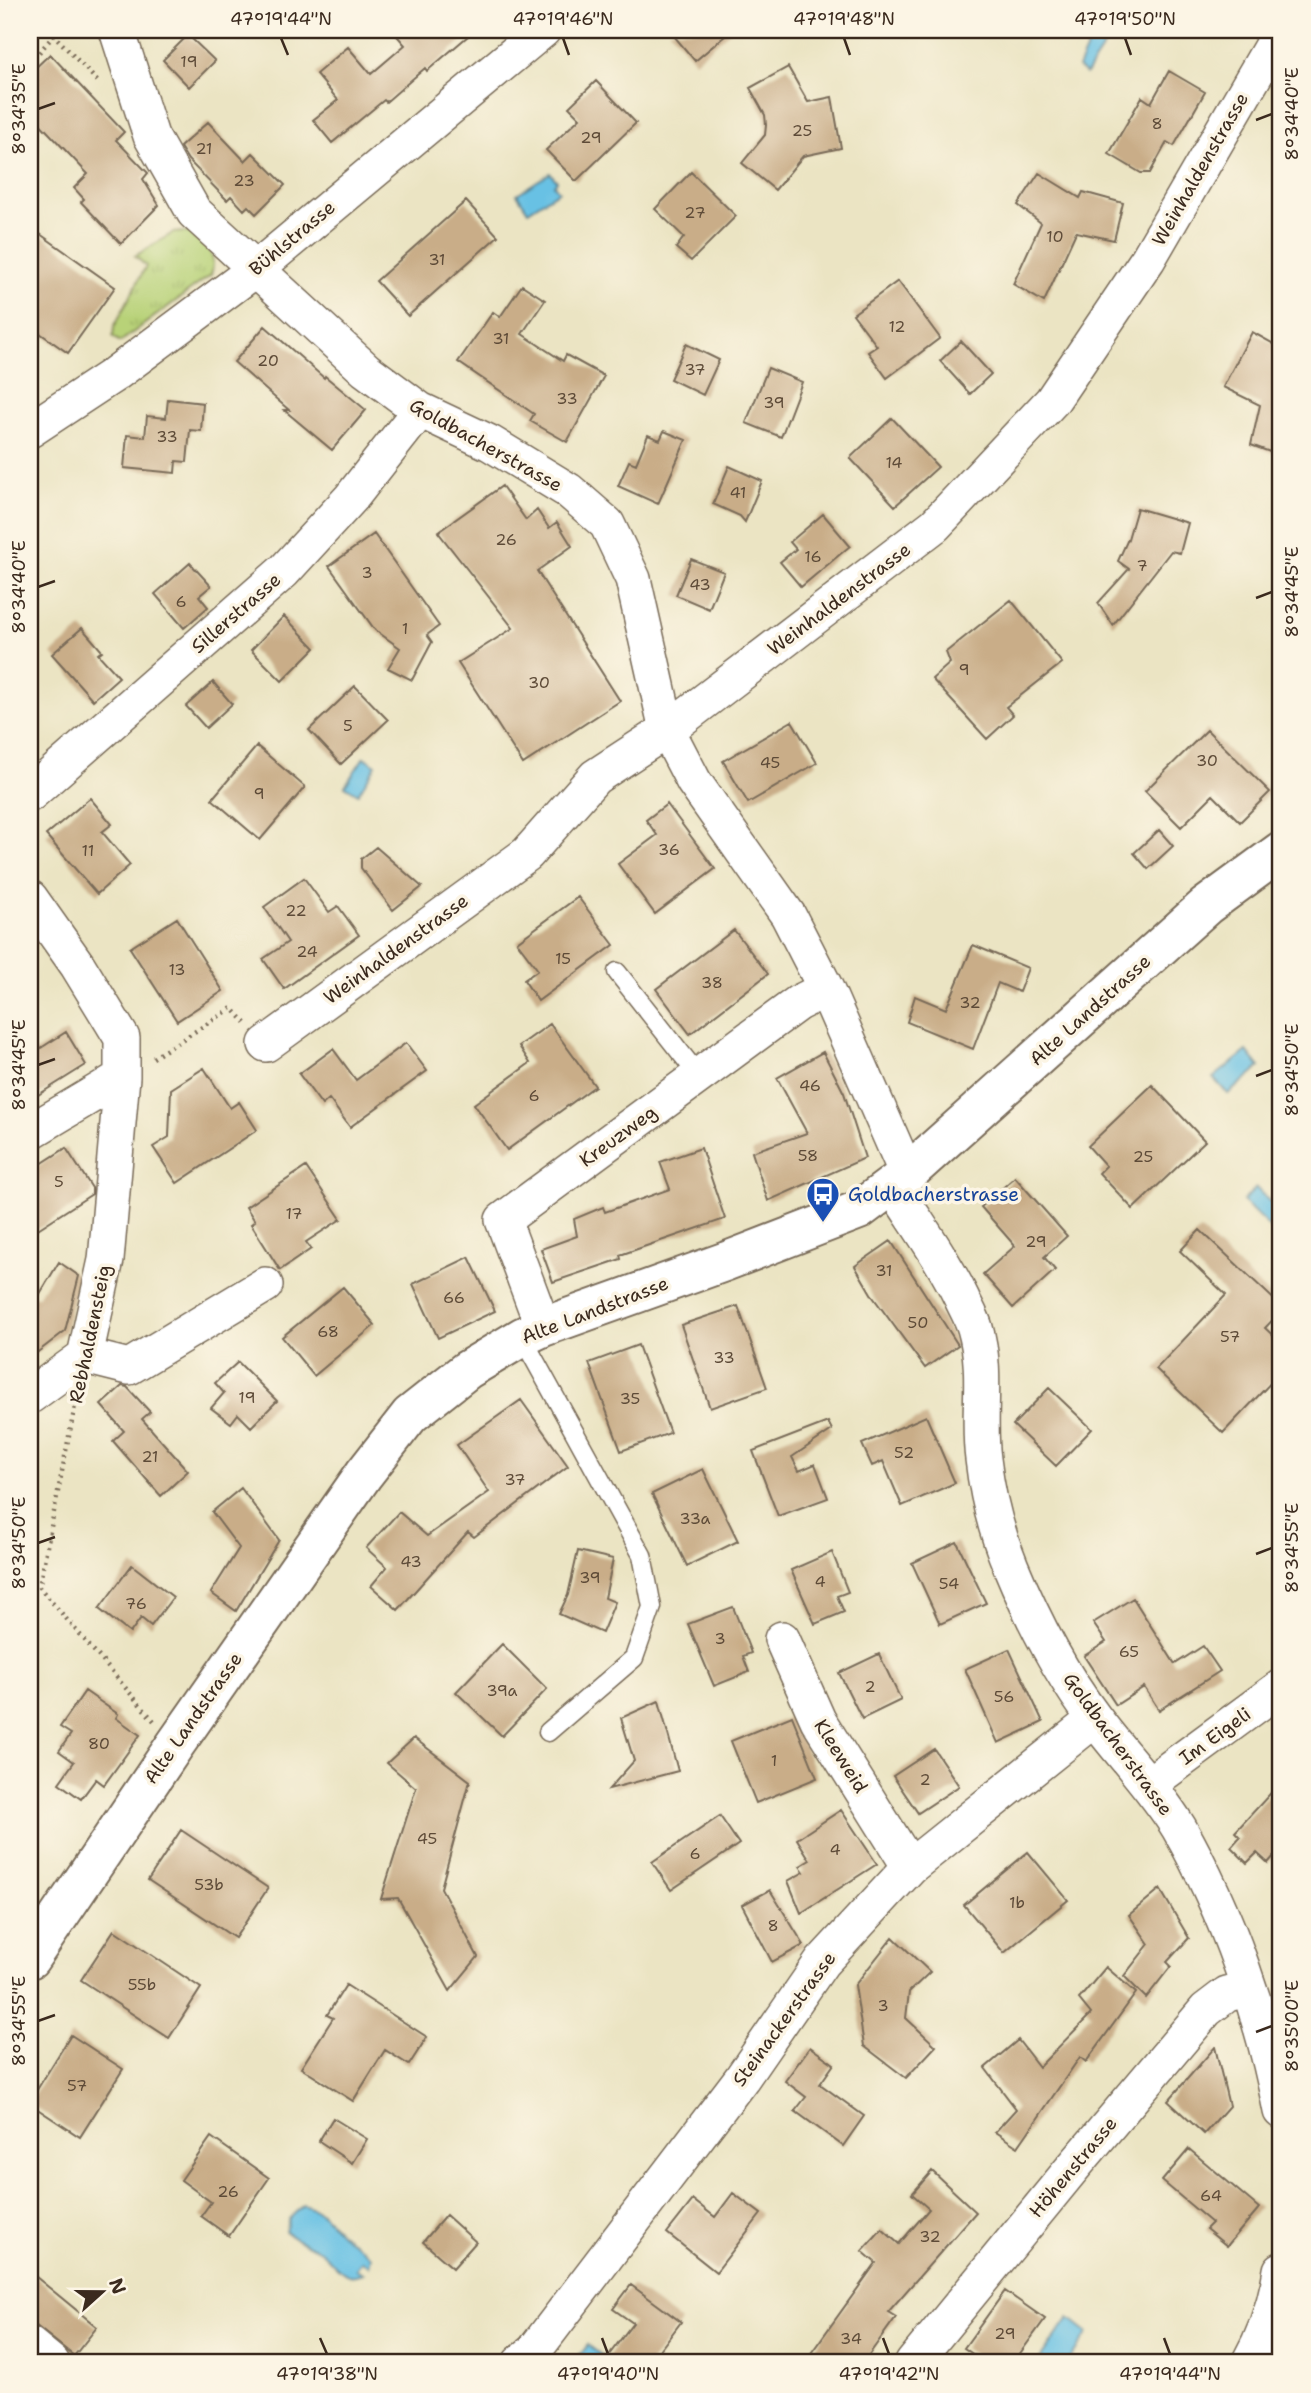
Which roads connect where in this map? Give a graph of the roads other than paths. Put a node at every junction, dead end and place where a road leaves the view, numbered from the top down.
1 (117, 30) edge
2 (543, 30) edge
3 (1281, 30) edge
4 (256, 269) junction
5 (420, 410) junction
6 (30, 430) edge
7 (667, 730) junction
8 (30, 794) edge
9 (1281, 851) edge
10 (30, 898) edge
11 (617, 972) dead end
12 (826, 989) junction
13 (266, 1044) road end
14 (699, 1076) junction
15 (122, 1077) junction
16 (30, 1132) edge
17 (900, 1180) junction
18 (265, 1285) dead end
19 (533, 1332) junction
20 (85, 1356) junction
21 (30, 1396) edge
22 (782, 1639) dead end
23 (1281, 1687) edge
24 (1095, 1718) junction
25 (548, 1732) dead end
26 (1149, 1784) junction
27 (910, 1867) junction
28 (30, 1959) edge
29 (1248, 1989) junction
30 (1281, 2111) edge
31 (1281, 2270) edge
32 (30, 2345) edge
33 (52, 2363) edge
34 (520, 2363) edge
35 (913, 2363) edge
36 (1249, 2363) edge

1 - 4 street, Goldbacherstrasse
2 - 4 street, Bühlstrasse
3 - 7 street, Weinhaldenstrasse
4 - 5 street, Goldbacherstrasse
4 - 6 street, Bühlstrasse
5 - 7 street, Goldbacherstrasse
5 - 8 street, Sillerstrasse
7 - 12 street, Goldbacherstrasse
7 - 13 street, Weinhaldenstrasse
9 - 17 main road, Alte Landstrasse
10 - 15 street, Rebhaldensteig
11 - 14 lane
12 - 14 street, Kreuzweg
12 - 17 street, Goldbacherstrasse
14 - 19 street, Kreuzweg
15 - 16 street
15 - 20 street, Rebhaldensteig
17 - 19 main road, Alte Landstrasse
17 - 24 street, Goldbacherstrasse
18 - 20 street
19 - 25 lane
19 - 28 main road, Alte Landstrasse
20 - 21 street
22 - 27 street, Kleeweid
23 - 26 street, Im Eigeli
24 - 26 street, Goldbacherstrasse
24 - 27 street, Steinackerstrasse
26 - 29 street, Goldbacherstrasse
27 - 34 street, Steinackerstrasse
29 - 30 street, Goldbacherstrasse
29 - 35 street, Höhenstrasse
31 - 36 street
32 - 33 street

